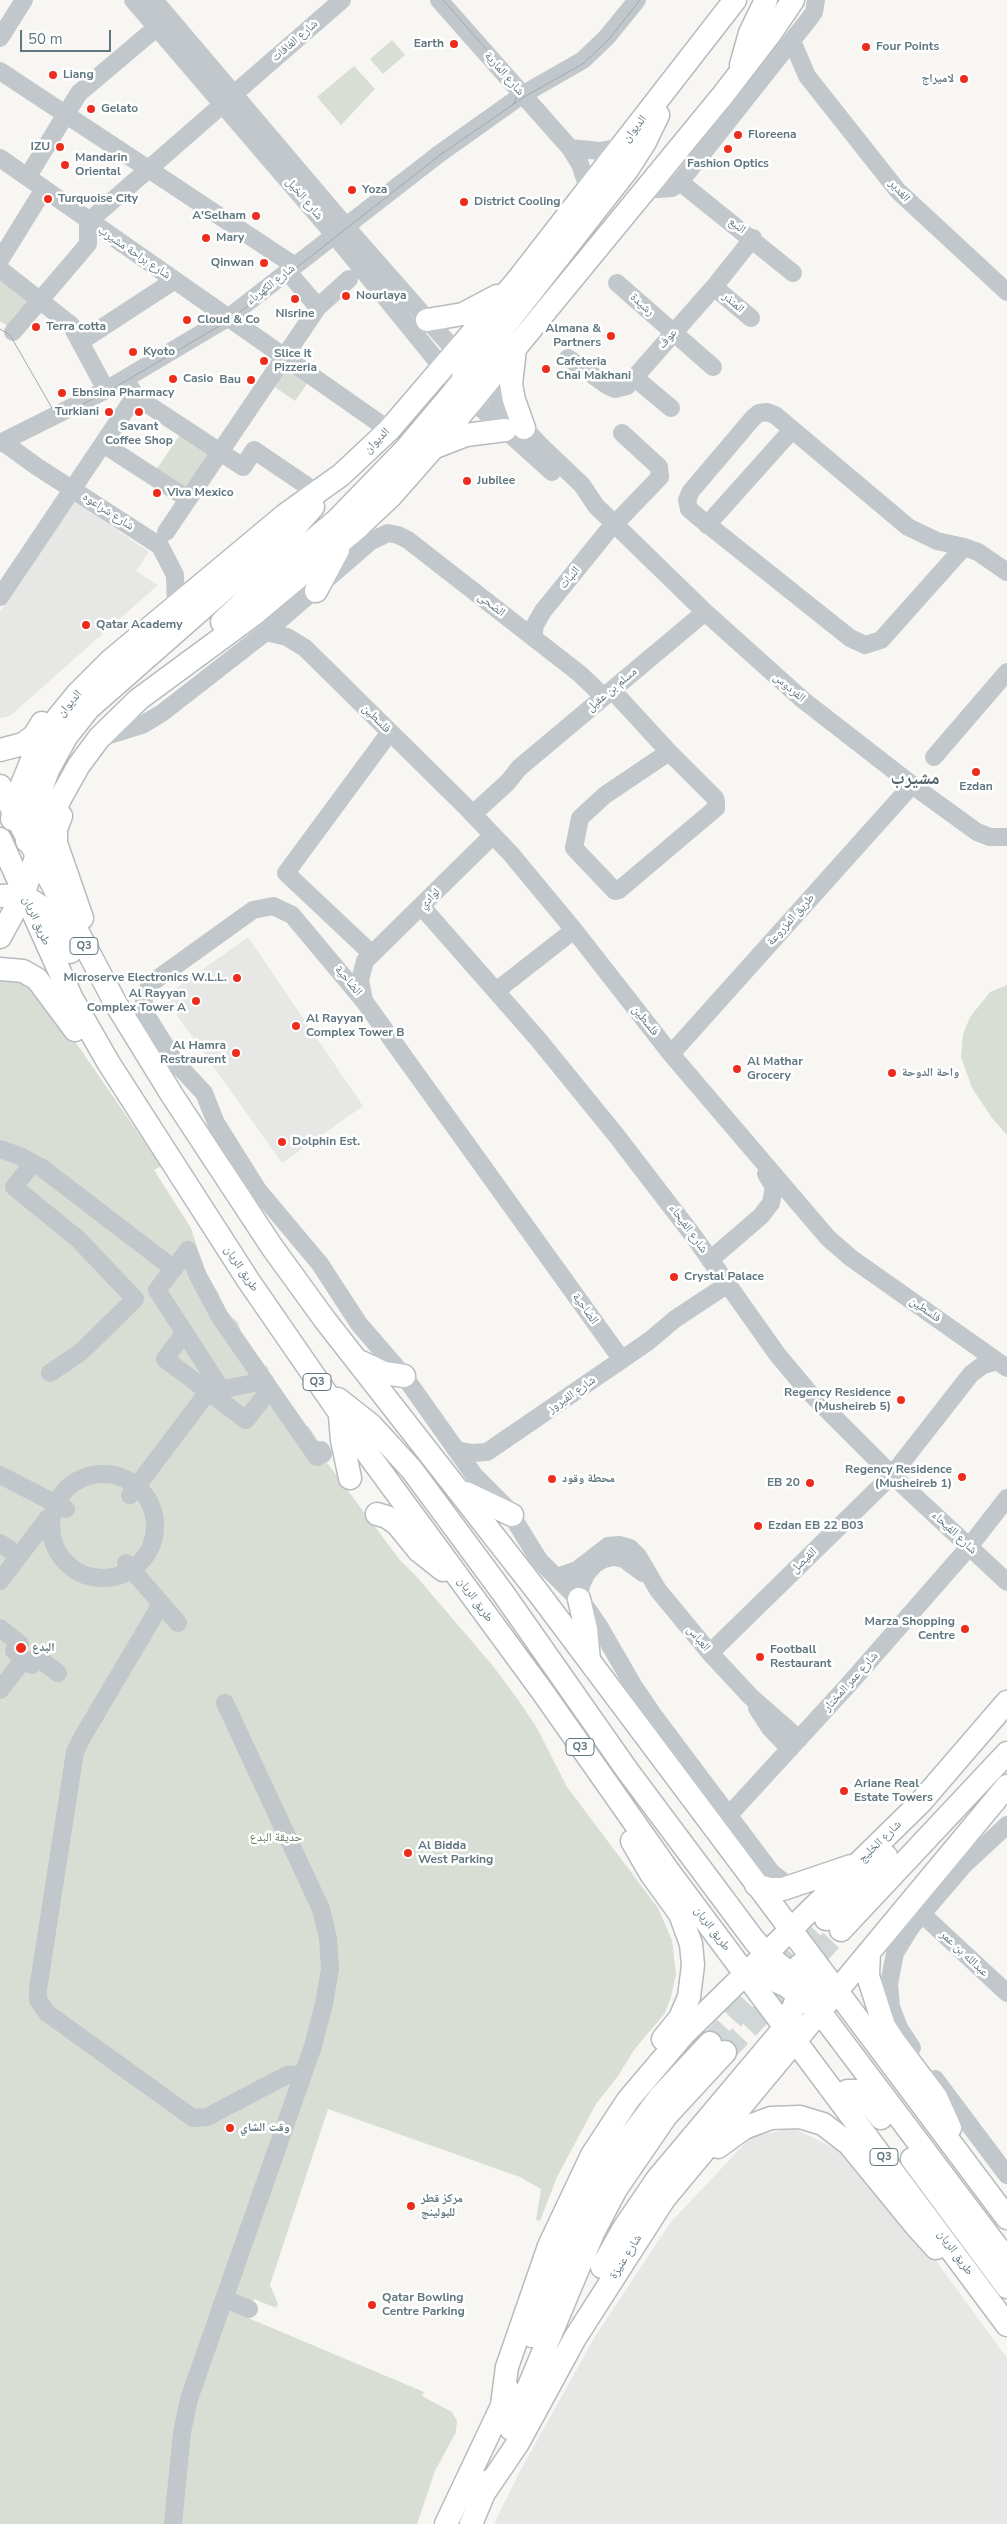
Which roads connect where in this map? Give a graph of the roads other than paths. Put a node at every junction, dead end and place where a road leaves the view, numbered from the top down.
1 (24, 0) edge
2 (133, 0) edge
3 (154, 0) edge
4 (342, 0) edge
5 (439, 0) edge
6 (637, 0) edge
7 (735, 0) edge
8 (766, 0) edge
9 (793, 0) edge
10 (816, 0) edge
11 (156, 28) junction
12 (0, 38) edge
13 (792, 41) junction
14 (772, 67) junction
15 (0, 71) edge
16 (738, 76) junction
17 (807, 76) junction
18 (675, 78) junction
19 (522, 95) junction
20 (234, 101) junction
21 (67, 115) junction
22 (621, 147) junction
23 (570, 148) junction
24 (0, 158) edge
25 (149, 168) junction
26 (28, 176) junction
27 (680, 182) junction
28 (588, 188) junction
29 (44, 189) junction
30 (642, 190) junction
31 (88, 222) junction
32 (340, 231) junction
33 (753, 238) junction
34 (2, 253) edge
35 (0, 269) edge
36 (793, 273) dead end
37 (350, 279) dead end
38 (175, 280) junction
39 (516, 282) junction
40 (617, 282) dead end
41 (714, 287) junction
42 (1007, 292) edge
43 (40, 299) junction
44 (318, 308) junction
45 (229, 317) junction
46 (751, 318) dead end
47 (427, 320) junction
48 (13, 332) dead end
49 (673, 334) junction
50 (80, 342) junction
51 (515, 347) junction
52 (284, 355) junction
53 (568, 358) dead end
54 (450, 360) junction
55 (713, 367) dead end
56 (635, 378) junction
57 (472, 385) junction
58 (106, 390) junction
59 (671, 408) dead end
60 (515, 429) junction
61 (389, 430) junction
62 (792, 430) junction
63 (622, 433) dead end
64 (2, 442) edge
65 (104, 444) junction
66 (434, 447) junction
67 (219, 451) junction
68 (73, 490) junction
69 (320, 490) junction
70 (188, 499) junction
71 (616, 524) junction
72 (707, 525) junction
73 (166, 532) dead end
74 (342, 541) junction
75 (964, 547) junction
76 (1007, 572) edge
77 (316, 591) junction
78 (0, 597) edge
79 (176, 606) junction
80 (705, 612) junction
81 (289, 613) junction
82 (266, 632) junction
83 (533, 637) junction
84 (305, 648) junction
85 (177, 671) junction
86 (1007, 672) edge
87 (78, 693) junction
88 (608, 694) junction
89 (390, 732) junction
90 (99, 738) junction
91 (0, 750) edge
92 (669, 752) junction
93 (934, 757) dead end
94 (79, 765) junction
95 (912, 785) junction
96 (0, 786) edge
97 (469, 810) junction
98 (493, 835) junction
99 (1006, 838) edge
100 (13, 857) edge
101 (422, 907) junction
102 (574, 930) junction
103 (0, 937) edge
104 (329, 958) junction
105 (369, 958) junction
106 (0, 969) edge
107 (496, 991) junction
108 (364, 1001) junction
109 (134, 1035) junction
110 (671, 1054) junction
111 (108, 1062) junction
112 (0, 1149) edge
113 (755, 1154) junction
114 (33, 1162) junction
115 (798, 1205) junction
116 (760, 1216) junction
117 (272, 1247) junction
118 (710, 1260) junction
119 (174, 1269) junction
120 (731, 1289) junction
121 (185, 1332) junction
122 (358, 1360) junction
123 (622, 1360) junction
124 (998, 1362) edge
125 (50, 1373) dead end
126 (404, 1376) junction
127 (267, 1385) junction
128 (321, 1387) junction
129 (215, 1390) junction
130 (340, 1415) junction
131 (456, 1450) junction
132 (487, 1452) junction
133 (323, 1454) dead end
134 (892, 1475) junction
135 (1, 1478) edge
136 (350, 1478) dead end
137 (478, 1480) junction
138 (456, 1486) junction
139 (132, 1491) junction
140 (1007, 1498) edge
141 (58, 1511) junction
142 (376, 1514) dead end
143 (512, 1515) junction
144 (0, 1543) edge
145 (969, 1547) junction
146 (19, 1556) junction
147 (129, 1567) junction
148 (557, 1577) junction
149 (650, 1578) junction
150 (460, 1579) junction
151 (0, 1581) edge
152 (1007, 1582) edge
153 (579, 1598) junction
154 (161, 1604) junction
155 (178, 1623) dead end
156 (2, 1634) edge
157 (710, 1652) junction
158 (24, 1659) junction
159 (589, 1660) junction
160 (58, 1673) dead end
161 (0, 1690) edge
162 (1007, 1702) edge
163 (225, 1703) dead end
164 (1007, 1725) edge
165 (794, 1744) junction
166 (1007, 1753) edge
167 (1007, 1786) edge
168 (619, 1802) junction
169 (729, 1815) junction
170 (1007, 1825) edge
171 (857, 1864) junction
172 (756, 1884) junction
173 (790, 1887) junction
174 (922, 1914) junction
175 (790, 1930) junction
176 (869, 1952) junction
177 (766, 1954) junction
178 (746, 1974) junction
179 (800, 1986) junction
180 (836, 1992) junction
181 (1007, 1993) edge
182 (820, 2012) junction
183 (791, 2034) junction
184 (302, 2074) junction
185 (839, 2098) junction
186 (628, 2100) junction
187 (954, 2148) junction
188 (1007, 2175) edge
189 (664, 2199) junction
190 (1007, 2218) edge
191 (1007, 2260) edge
192 (971, 2275) junction
193 (1007, 2287) edge
194 (225, 2298) junction
195 (249, 2309) dead end
196 (1007, 2325) edge
197 (575, 2338) junction
198 (502, 2405) junction
199 (484, 2494) junction
200 (173, 2524) edge
201 (446, 2524) edge
202 (471, 2524) edge

1 - 12 street
2 - 11 street, شارع الخيل
3 - 20 street, شارع الخيل
4 - 20 street, شارع الغافات
5 - 19 street, شارع المارية
6 - 19 street, شارع الكهرباء
7 - 18 main road, الديوان
8 - 16 main road
9 - 16 main road
10 - 13 street
11 - 20 street, شارع الخيل
11 - 21 street
13 - 14 street
13 - 17 street, الغدير
14 - 17 street
14 - 27 street
15 - 21 street
16 - 30 main road
17 - 42 street, الغدير
18 - 22 main road, الديوان
18 - 57 main road
19 - 23 street, شارع المارية
19 - 32 street, شارع الكهرباء
20 - 25 street, شارع براحة مشيرب
20 - 32 street, شارع الخيل
21 - 25 street
21 - 26 street
22 - 23 street
22 - 28 main road, الديوان
23 - 28 street, شارع المارية
24 - 26 street
25 - 31 street, شارع براحة مشيرب
25 - 44 street
26 - 29 street
27 - 30 street
27 - 33 street, النبع
28 - 39 main road, الديوان
29 - 31 street
29 - 34 street
30 - 51 main road
31 - 38 street, شارع براحة مشيرب
31 - 43 street
32 - 45 street, شارع الكهرباء
32 - 47 street, شارع الخيل
32 - 54 street, شارع الخيل
33 - 36 street, النبع
33 - 41 street, عوف
35 - 43 street
37 - 44 street
38 - 45 street, شارع براحة مشيرب
38 - 50 street
39 - 47 main road
39 - 54 main road, الديوان
40 - 49 street, رشيدة
41 - 46 street, المنذر
41 - 49 street, عوف
43 - 48 street
43 - 50 street
44 - 52 street
45 - 52 street, شارع براحة مشيرب
45 - 58 street, شارع الكهرباء
47 - 54 street, شارع الخيل
49 - 55 street, رشيدة
49 - 56 street, عوف
50 - 58 street
51 - 57 main road
51 - 60 main road
52 - 61 street, شارع براحة مشيرب
52 - 67 street
53 - 56 street, عوف
54 - 57 main road
54 - 61 main road, الديوان
56 - 59 street
57 - 60 street, الفردوس
57 - 66 main road
57 - 85 main road
58 - 64 street, شارع الكهرباء
60 - 66 main road
60 - 71 street, الفردوس
61 - 69 main road, الديوان
62 - 72 street
62 - 72 street
62 - 75 street
63 - 71 street, النبات
64 - 68 street, شارع شراعوه
65 - 67 street
65 - 68 street
65 - 70 street
66 - 74 main road
67 - 69 street
67 - 70 street
68 - 78 street
68 - 79 street, شارع شراعوه
69 - 79 main road, الديوان
69 - 100 main road
70 - 73 street
71 - 80 street, الفردوس
71 - 83 street, النبات
72 - 75 street
74 - 77 main road
74 - 85 main road
75 - 76 street
77 - 81 street
77 - 83 street, الضحى
79 - 87 main road, الديوان
80 - 88 street, مسلم بن عقيل
80 - 95 street, الفردوس
81 - 82 street
81 - 84 street, فلسطين
82 - 84 street, فلسطين
82 - 90 street
83 - 88 street, الضحى
84 - 89 street, فلسطين
85 - 90 main road
86 - 93 street
87 - 91 main road
87 - 100 main road, الديوان
88 - 92 street, الضحى
88 - 97 street, مسلم بن عقيل
89 - 97 street, فلسطين
89 - 105 street
90 - 94 main road
92 - 92 street, الضحى
94 - 100 main road
94 - 109 main road
95 - 99 street, الفردوس
95 - 110 street, طريق المزروعة
96 - 100 main road, طريق الريان / Q3
97 - 98 street, فلسطين
98 - 101 street, لوادي
98 - 102 street, فلسطين
100 - 103 main road
100 - 109 main road, طريق الريان / Q3
100 - 111 main road, طريق الريان / Q3
100 - 117 main road
101 - 105 street, لوادي
101 - 107 street, شارع الفيحاء
102 - 107 street
102 - 110 street, فلسطين
104 - 105 street
104 - 108 street, الضاحية
104 - 126 street, الضاحية
105 - 108 street
106 - 111 main road
107 - 118 street, شارع الفيحاء
108 - 123 street, الضاحية
109 - 117 main road, طريق الريان / Q3
110 - 113 street, فلسطين
111 - 128 main road, طريق الريان / Q3
112 - 114 street
113 - 115 street, فلسطين
113 - 116 street
114 - 119 street
114 - 125 street
115 - 116 street
115 - 124 street, فلسطين
116 - 118 street
117 - 122 main road, طريق الريان / Q3
118 - 120 street, شارع الفيحاء
119 - 121 street
119 - 127 street
120 - 123 street, شارع الفيروز
120 - 134 street, شارع الفيحاء
121 - 129 street
121 - 129 street
122 - 126 main road
122 - 138 main road, طريق الريان / Q3
123 - 132 street, شارع الفيروز
124 - 134 street, الفيصل
126 - 131 street
127 - 129 street
127 - 129 street
127 - 133 street
128 - 130 main road, طريق الريان / Q3
128 - 177 main road
129 - 139 street
130 - 136 main road
130 - 150 main road, طريق الريان / Q3
131 - 132 street
131 - 137 street
132 - 137 street
134 - 145 street, شارع الفيحاء
134 - 157 street, الفيصل
135 - 141 street
137 - 143 street
138 - 143 main road
138 - 159 main road, طريق الريان / Q3
139 - 141 street
139 - 147 street
140 - 145 street, شارع عمر المختار
141 - 146 street
141 - 147 street
142 - 150 main road
143 - 148 street
144 - 146 street
145 - 152 street, شارع الفيحاء
145 - 165 street, شارع عمر المختار
146 - 151 street
147 - 154 street
148 - 149 street, العباس
148 - 153 street
149 - 153 street, العباس
149 - 157 street, العباس
150 - 168 main road, طريق الريان / Q3
153 - 159 main road
153 - 169 street
154 - 155 street
154 - 184 street
156 - 158 street
157 - 165 street, العباس
158 - 160 street
158 - 161 street
159 - 172 main road, طريق الريان / Q3
162 - 171 main road, شارع الخليج
163 - 184 street
164 - 166 main road, شارع الخليج
165 - 169 street, شارع عمر المختار
167 - 176 main road
168 - 178 main road, طريق الريان / Q3
168 - 186 main road
169 - 173 street
170 - 174 street
171 - 173 main road
171 - 175 main road, شارع الخليج
172 - 173 main road
172 - 175 main road, طريق الريان / Q3
174 - 181 street, عبدالله بن عمر
174 - 188 street
175 - 177 main road, شارع الخليج
175 - 179 main road
175 - 180 main road, طريق الريان / Q3
176 - 180 main road
176 - 187 main road
177 - 178 main road, شارع الخليج
177 - 179 main road
178 - 179 main road
178 - 183 main road, طريق الريان / Q3
178 - 186 main road, شارع عنيزة
179 - 180 main road
179 - 182 main road
179 - 183 main road
180 - 182 main road
180 - 187 main road, طريق الريان / Q3
182 - 183 main road
182 - 191 main road
183 - 185 main road, طريق الريان / Q3
183 - 189 main road, شارع عنيزة
183 - 197 main road
184 - 194 street
185 - 192 main road, طريق الريان / Q3
185 - 193 main road
186 - 198 main road, شارع عنيزة
187 - 190 main road, طريق الريان / Q3
189 - 192 main road
189 - 197 main road, شارع عنيزة
192 - 196 main road, طريق الريان / Q3
194 - 195 street
194 - 200 street
197 - 199 main road, شارع عنيزة
198 - 199 main road, شارع عنيزة
198 - 201 main road, شارع عنيزة
199 - 202 main road, شارع عنيزة

